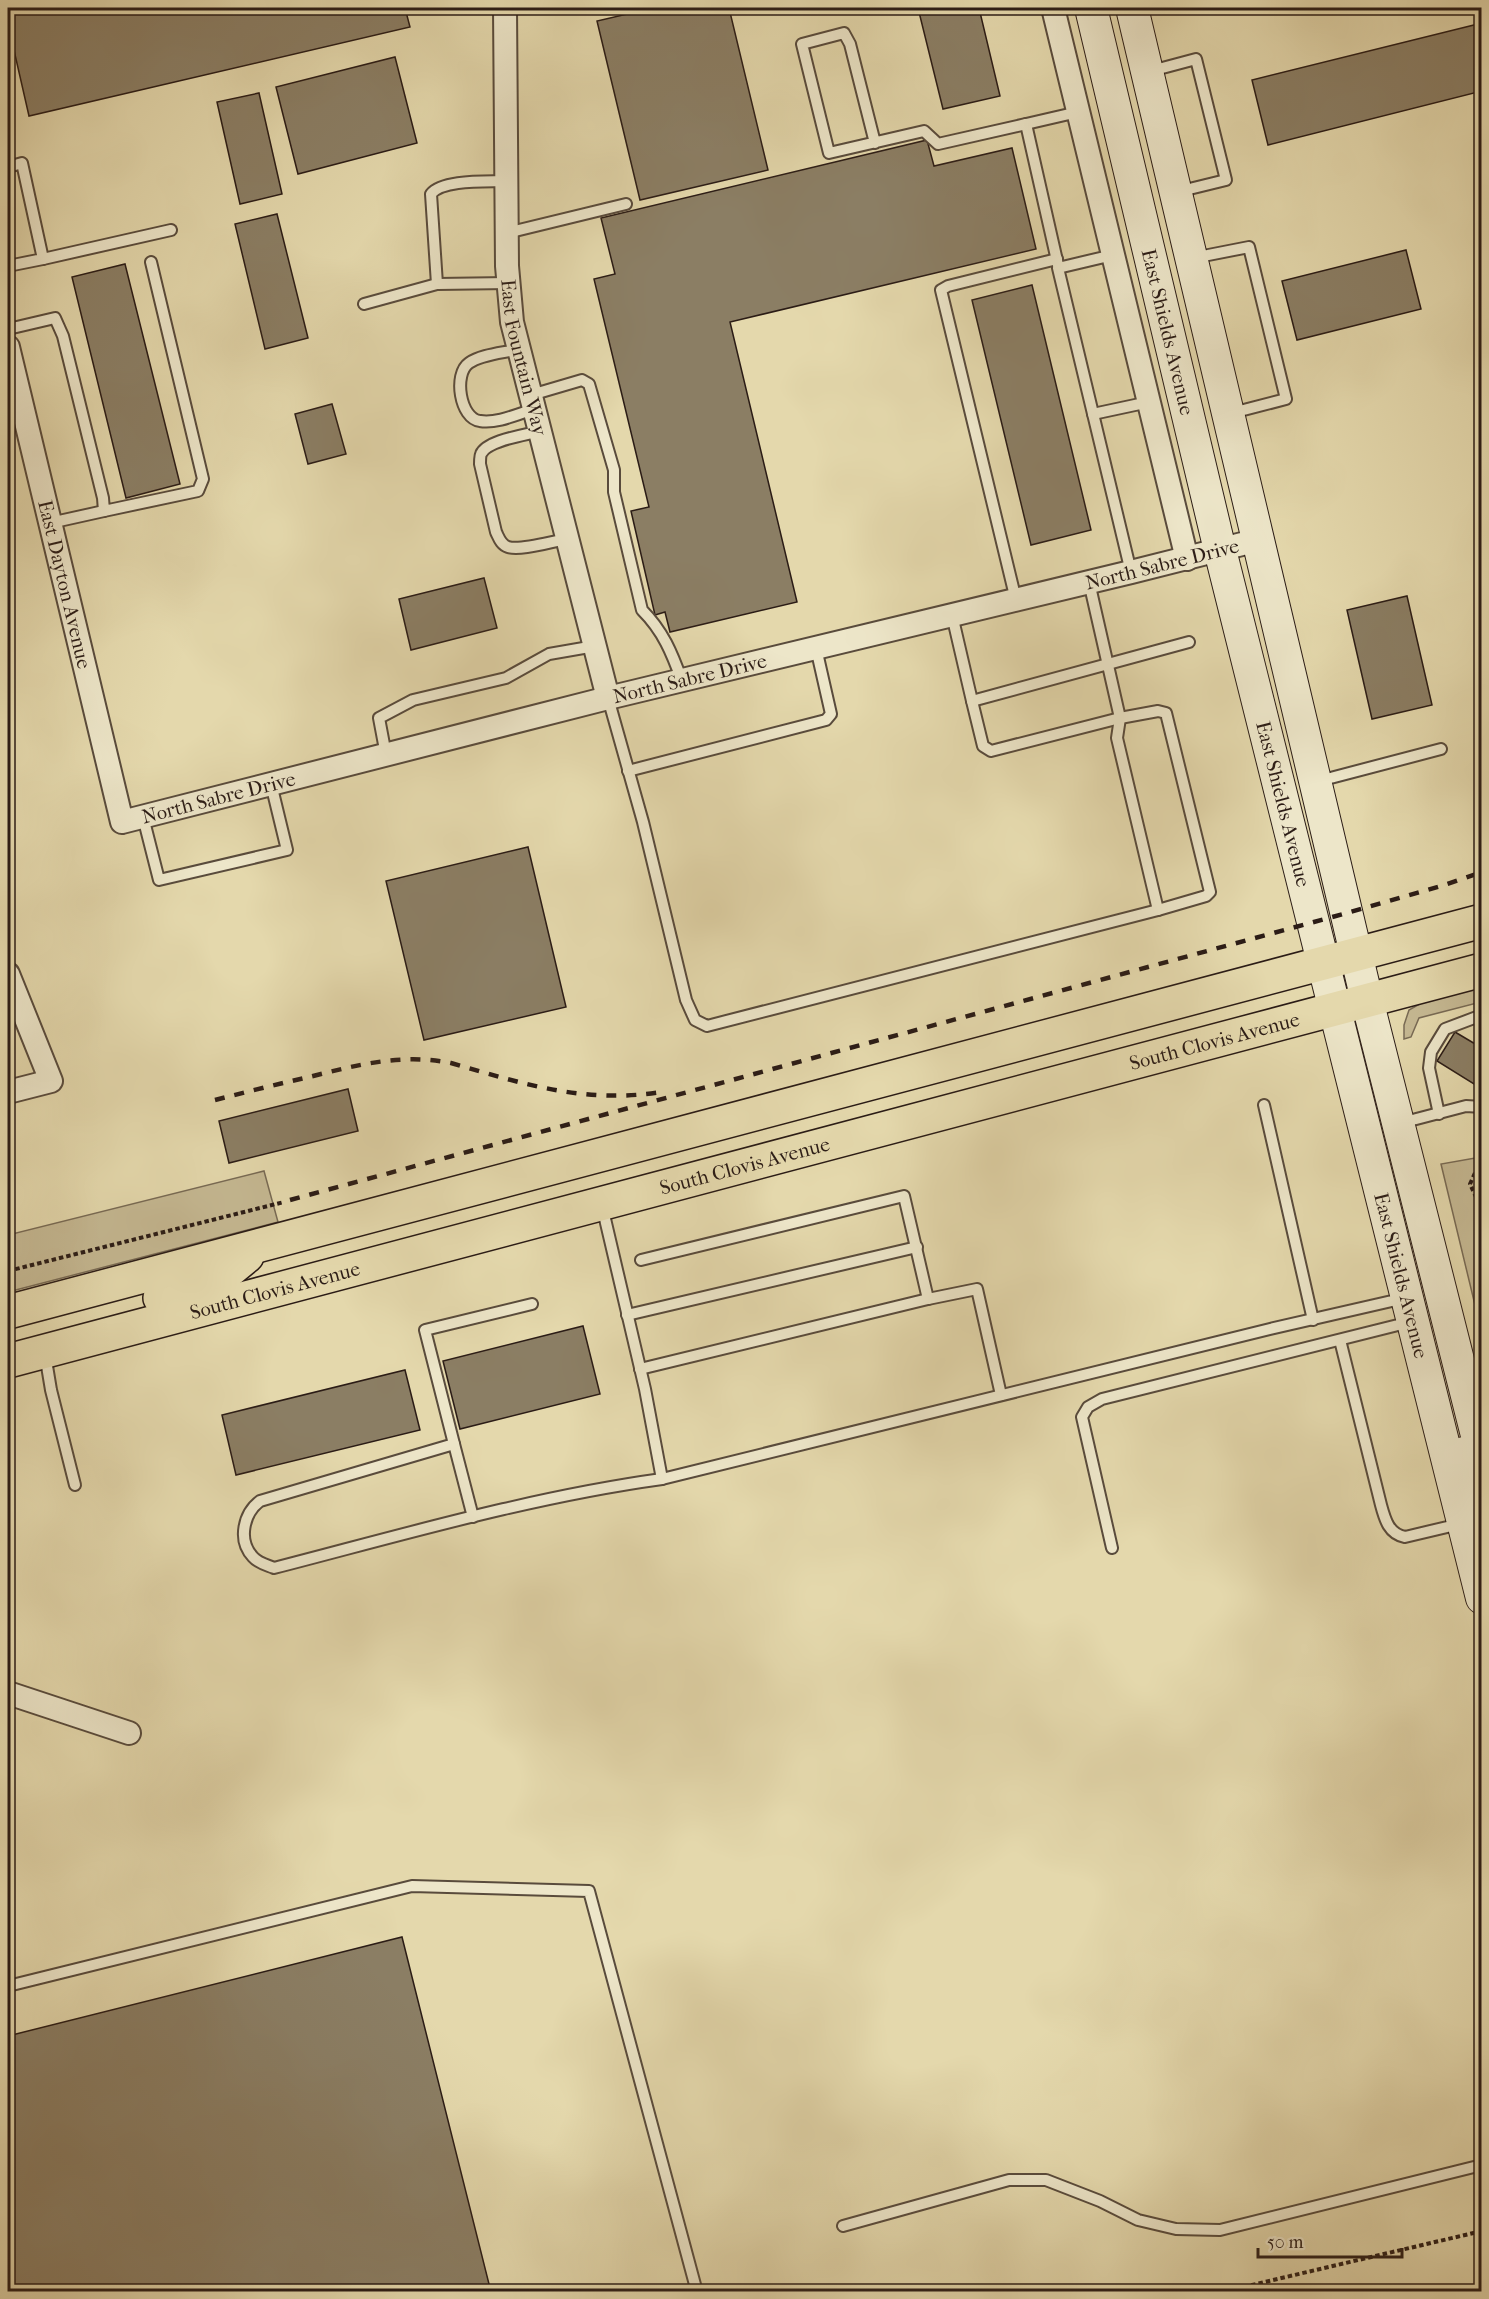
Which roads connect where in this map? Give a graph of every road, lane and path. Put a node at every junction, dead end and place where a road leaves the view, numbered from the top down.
1 (505, 8) edge
2 (1053, 8) edge
3 (1091, 8) edge
4 (1132, 8) edge
5 (1148, 72) junction
6 (1078, 112) junction
7 (1026, 124) junction
8 (874, 143) junction
9 (8, 167) edge
10 (507, 181) junction
11 (1177, 192) junction
12 (626, 204) dead end
13 (171, 230) dead end
14 (507, 233) junction
15 (1113, 255) junction
16 (43, 258) junction
17 (1193, 258) junction
18 (151, 262) dead end
19 (1057, 264) junction
20 (8, 266) edge
21 (509, 283) junction
22 (437, 284) junction
23 (364, 304) dead end
24 (8, 330) edge
25 (8, 347) edge
26 (519, 349) junction
27 (1149, 402) junction
28 (535, 412) junction
29 (1093, 414) junction
30 (1229, 414) junction
31 (104, 511) junction
32 (50, 523) junction
33 (568, 539) junction
34 (1258, 540) junction
35 (1220, 550) junction
36 (1187, 559) junction
37 (1131, 572) junction
38 (1089, 582) junction
39 (1016, 600) junction
40 (952, 615) junction
41 (1189, 642) dead end
42 (595, 646) junction
43 (816, 648) junction
44 (1108, 663) junction
45 (682, 681) junction
46 (608, 699) junction
47 (972, 701) junction
48 (1120, 718) junction
49 (1441, 749) dead end
50 (386, 755) junction
51 (628, 771) junction
52 (1316, 782) junction
53 (271, 784) junction
54 (133, 819) junction
55 (1158, 910) junction
56 (1482, 921) edge
57 (1356, 953) junction
58 (1323, 962) junction
59 (8, 974) edge
60 (1479, 974) edge
61 (1367, 1000) junction
62 (1334, 1008) junction
63 (1482, 1015) edge
64 (8, 1092) edge
65 (1264, 1106) dead end
66 (1482, 1107) edge
67 (1439, 1114) junction
68 (1398, 1124) junction
69 (1482, 1171) edge
70 (284, 1202) dead end
71 (601, 1203) junction
72 (1482, 1210) edge
73 (260, 1245) junction
74 (916, 1247) junction
75 (641, 1260) dead end
76 (8, 1271) edge
77 (928, 1299) junction
78 (532, 1304) dead end
79 (21, 1308) edge
80 (1411, 1310) junction
81 (627, 1315) junction
82 (1313, 1320) junction
83 (8, 1340) edge
84 (1340, 1340) junction
85 (45, 1351) junction
86 (8, 1361) edge
87 (640, 1369) junction
88 (1001, 1395) junction
89 (454, 1444) junction
90 (1482, 1455) edge
91 (662, 1479) junction
92 (75, 1485) dead end
93 (1472, 1512) edge
94 (473, 1517) junction
95 (1112, 1548) dead end
96 (1482, 1598) edge
97 (8, 1693) edge
98 (129, 1733) dead end
99 (8, 1986) edge
100 (1482, 2165) edge
101 (843, 2226) dead end
102 (1482, 2231) edge
103 (697, 2292) edge
104 (1222, 2292) edge

1 - 10 street, East Fountain Way
2 - 6 street, East Shields Avenue
3 - 35 main road, East Shields Avenue
4 - 5 main road, East Shields Avenue
5 - 11 main road, East Shields Avenue
5 - 11 lane
6 - 7 lane
6 - 15 street, East Shields Avenue
7 - 8 lane
7 - 19 lane
8 - 8 lane
9 - 16 lane
10 - 14 street, East Fountain Way
10 - 22 lane
11 - 17 main road, East Shields Avenue
12 - 14 lane
13 - 16 lane
14 - 21 street, East Fountain Way
15 - 19 lane
15 - 27 street, East Shields Avenue
16 - 20 lane
17 - 30 main road, East Shields Avenue
17 - 30 lane
18 - 31 lane
19 - 29 lane
19 - 39 lane
21 - 22 lane
21 - 26 street, East Fountain Way
22 - 23 lane
24 - 31 lane
25 - 32 street, East Dayton Avenue
26 - 28 street, East Fountain Way
26 - 28 lane
27 - 29 lane
27 - 36 street, East Shields Avenue
28 - 33 street, East Fountain Way
28 - 33 lane
28 - 45 lane
29 - 37 lane
30 - 34 main road, East Shields Avenue
31 - 32 lane
32 - 54 street, East Dayton Avenue
33 - 42 street, East Fountain Way
34 - 35 street, North Sabre Drive
34 - 52 main road, East Shields Avenue
35 - 36 street, North Sabre Drive
35 - 58 main road, East Shields Avenue
36 - 37 street, North Sabre Drive
37 - 38 street, North Sabre Drive
38 - 39 street, North Sabre Drive
38 - 44 lane
39 - 40 street, North Sabre Drive
40 - 43 street, North Sabre Drive
40 - 47 lane
41 - 44 lane
42 - 46 street, East Fountain Way
42 - 50 lane
43 - 45 street, North Sabre Drive
43 - 51 lane
44 - 47 lane
44 - 48 lane
45 - 46 street, North Sabre Drive
46 - 50 street, North Sabre Drive
46 - 51 lane
47 - 48 lane
48 - 55 lane
48 - 55 lane
49 - 52 lane
50 - 53 street, North Sabre Drive
51 - 55 lane
52 - 57 main road, East Shields Avenue
53 - 54 street, North Sabre Drive
53 - 54 lane
56 - 57 main road
57 - 58 main road
57 - 61 main road, East Shields Avenue
58 - 62 main road, East Shields Avenue
58 - 73 main road
59 - 64 street
60 - 61 main road, South Clovis Avenue
61 - 62 main road, South Clovis Avenue
61 - 68 main road, East Shields Avenue
62 - 71 main road, South Clovis Avenue
62 - 80 main road, East Shields Avenue
63 - 67 lane
65 - 82 lane
66 - 67 lane
67 - 68 lane
68 - 90 main road, East Shields Avenue
69 - 72 path
70 - 76 path
71 - 81 lane
71 - 85 main road, South Clovis Avenue
73 - 79 main road
73 - 85 main road
74 - 75 lane
74 - 77 lane
74 - 81 lane
77 - 87 lane
77 - 88 lane
78 - 89 lane
79 - 83 main road
80 - 82 lane
80 - 84 lane
80 - 93 main road
81 - 87 lane
82 - 88 lane
84 - 93 lane
84 - 95 lane
85 - 86 main road, South Clovis Avenue
85 - 92 lane
87 - 91 lane
88 - 91 lane
89 - 94 lane
89 - 94 lane
91 - 94 lane
93 - 96 main road
97 - 98 street
99 - 103 lane
100 - 101 lane
102 - 104 path

